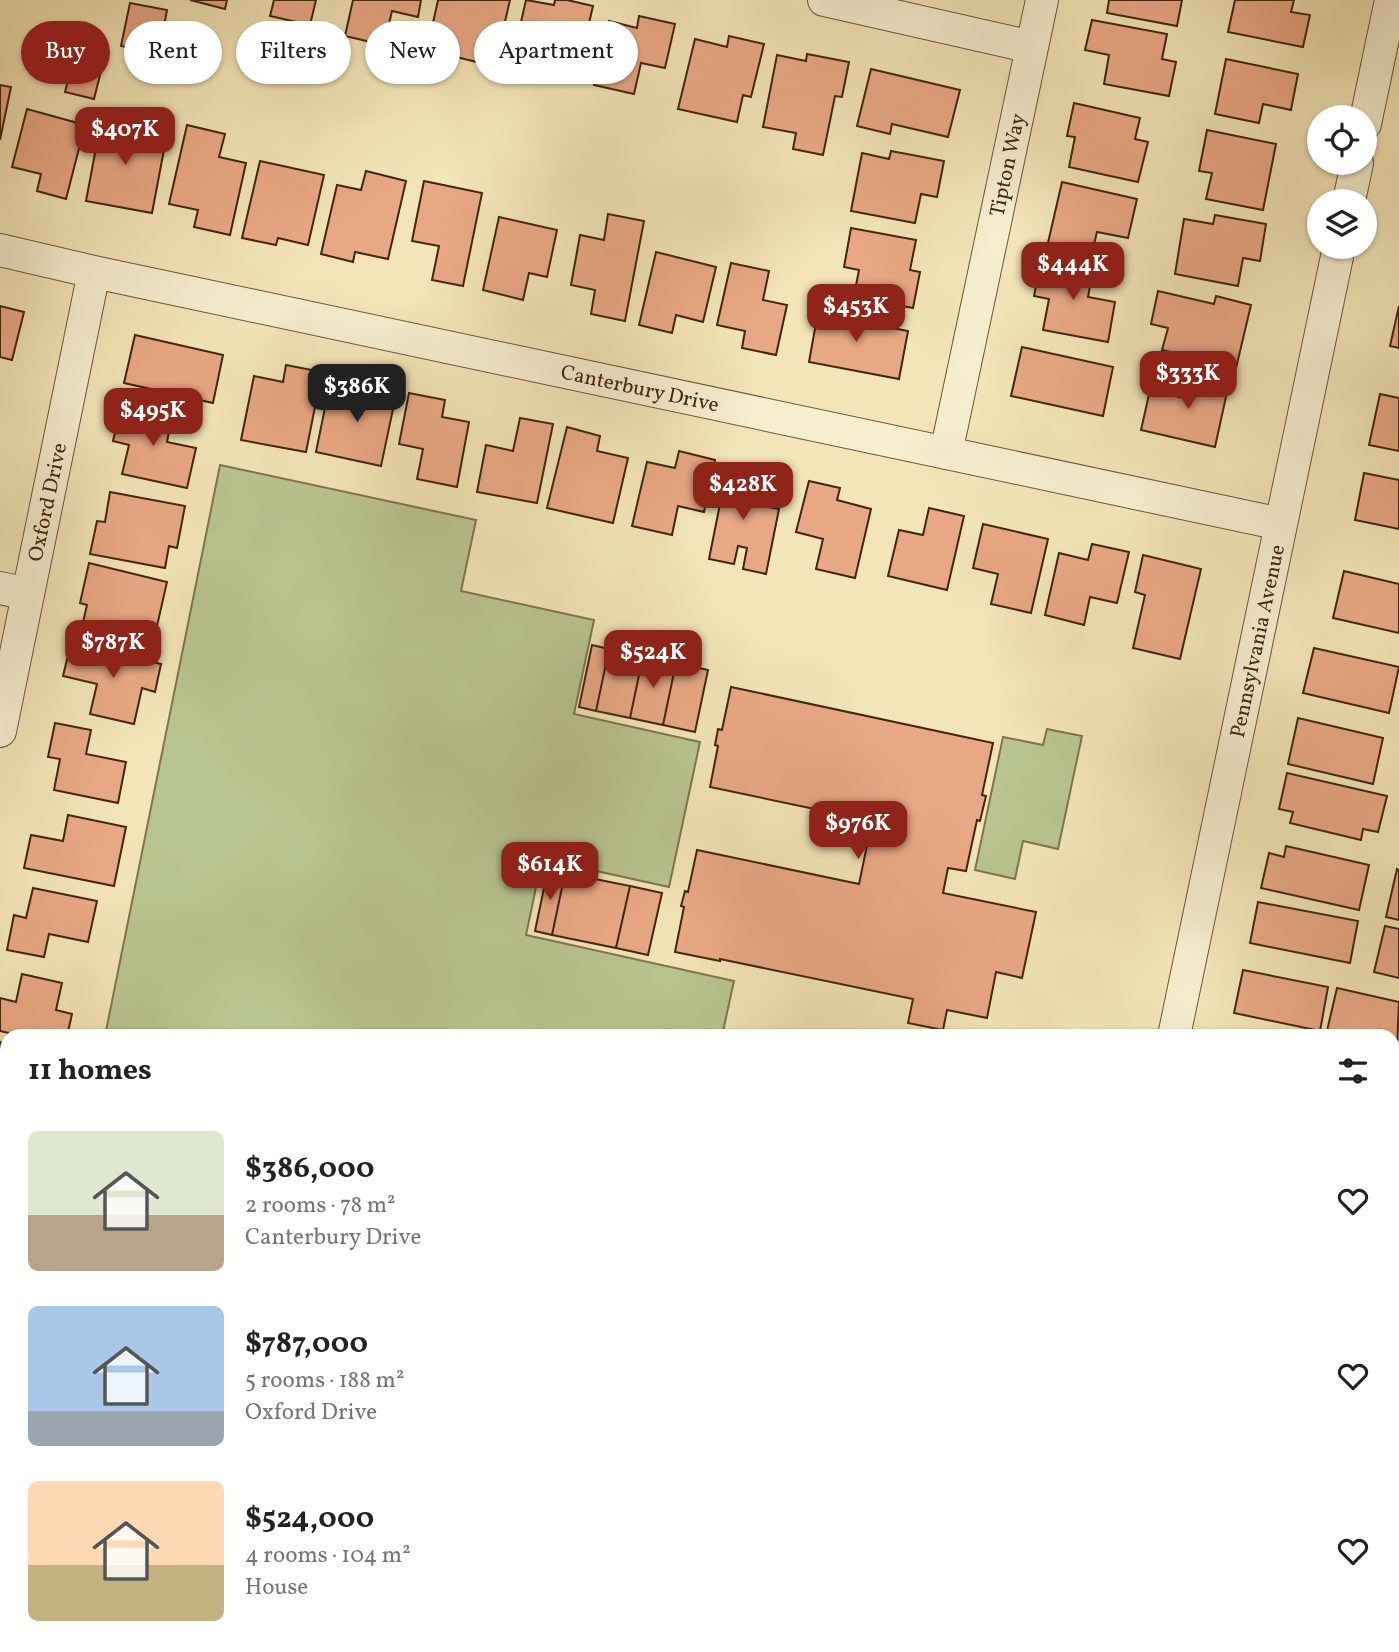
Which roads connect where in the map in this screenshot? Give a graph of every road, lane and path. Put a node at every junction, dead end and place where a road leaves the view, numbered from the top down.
1 (824, 0) edge
2 (1042, 0) edge
3 (1391, 0) edge
4 (1032, 47) junction
5 (1369, 105) edge
6 (0, 250) edge
7 (1336, 259) edge
8 (94, 272) junction
9 (946, 453) junction
10 (1281, 524) junction
11 (14, 591) edge
12 (0, 731) edge
13 (1175, 1029) edge

1 - 4 street
2 - 4 street, Tipton Way
3 - 5 street
4 - 9 street, Tipton Way
6 - 8 street, Canterbury Drive
7 - 10 street, Pennsylvania Avenue
8 - 9 street, Canterbury Drive
8 - 11 street, Oxford Drive
9 - 10 street, Canterbury Drive
10 - 13 street, Pennsylvania Avenue
11 - 12 street, Oxford Drive

